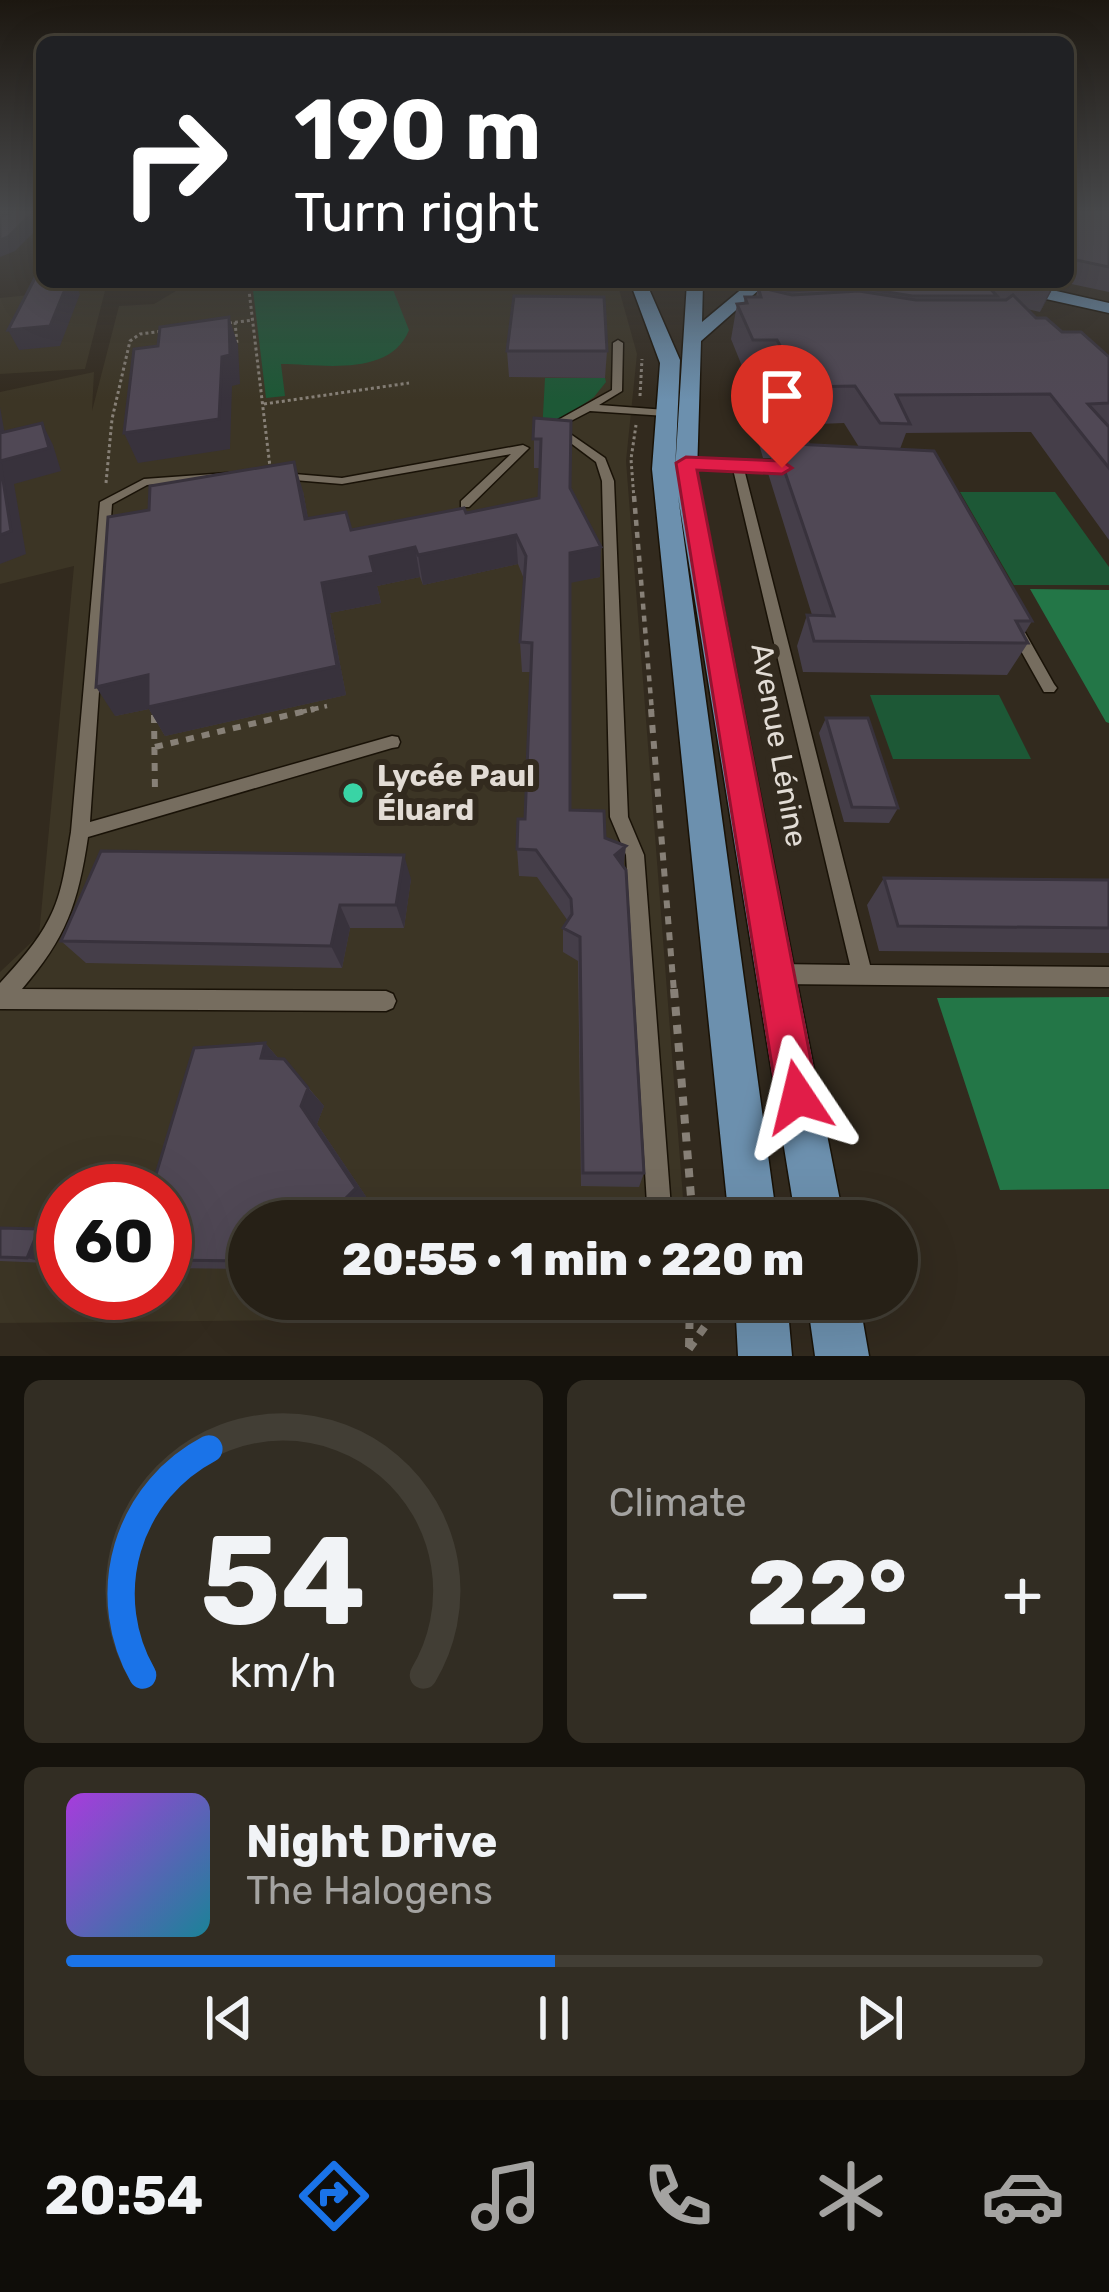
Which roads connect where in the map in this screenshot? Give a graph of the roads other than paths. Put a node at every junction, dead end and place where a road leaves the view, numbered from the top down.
1 (642, 288) edge
2 (679, 288) edge
3 (694, 288) edge
4 (755, 288) edge
5 (1052, 295) edge
6 (1109, 308) edge
7 (618, 343) dead end
8 (681, 351) junction
9 (589, 408) junction
10 (652, 412) junction
11 (561, 432) junction
12 (533, 441) junction
13 (686, 463) junction
14 (738, 467) junction
15 (803, 468) edge
16 (238, 476) edge
17 (271, 476) edge
18 (465, 504) edge
19 (1006, 611) edge
20 (1049, 688) dead end
21 (392, 742) dead end
22 (80, 832) junction
23 (775, 974) junction
24 (863, 975) junction
25 (1109, 977) edge
26 (0, 998) edge
27 (386, 1001) dead end
28 (659, 1200) edge
29 (750, 1200) edge
30 (816, 1200) edge
31 (762, 1320) edge
32 (836, 1320) edge
33 (765, 1356) edge
34 (842, 1356) edge

1 - 8 main road
2 - 8 main road, Avenue Lénine
3 - 8 main road, Avenue Lénine
4 - 8 main road
5 - 6 main road
7 - 9 lane
8 - 10 main road, Avenue Lénine
8 - 13 main road, Avenue Lénine
9 - 10 lane
9 - 11 lane
10 - 29 main road, Avenue Lénine
11 - 12 lane
11 - 28 lane
12 - 17 lane
12 - 18 lane
13 - 14 lane
13 - 23 main road, Avenue Lénine
14 - 15 lane
14 - 24 lane
16 - 22 lane
19 - 20 lane
21 - 22 lane
22 - 26 lane
23 - 24 lane
23 - 30 main road, Avenue Lénine
24 - 25 lane
26 - 27 lane
31 - 33 main road
32 - 34 main road

